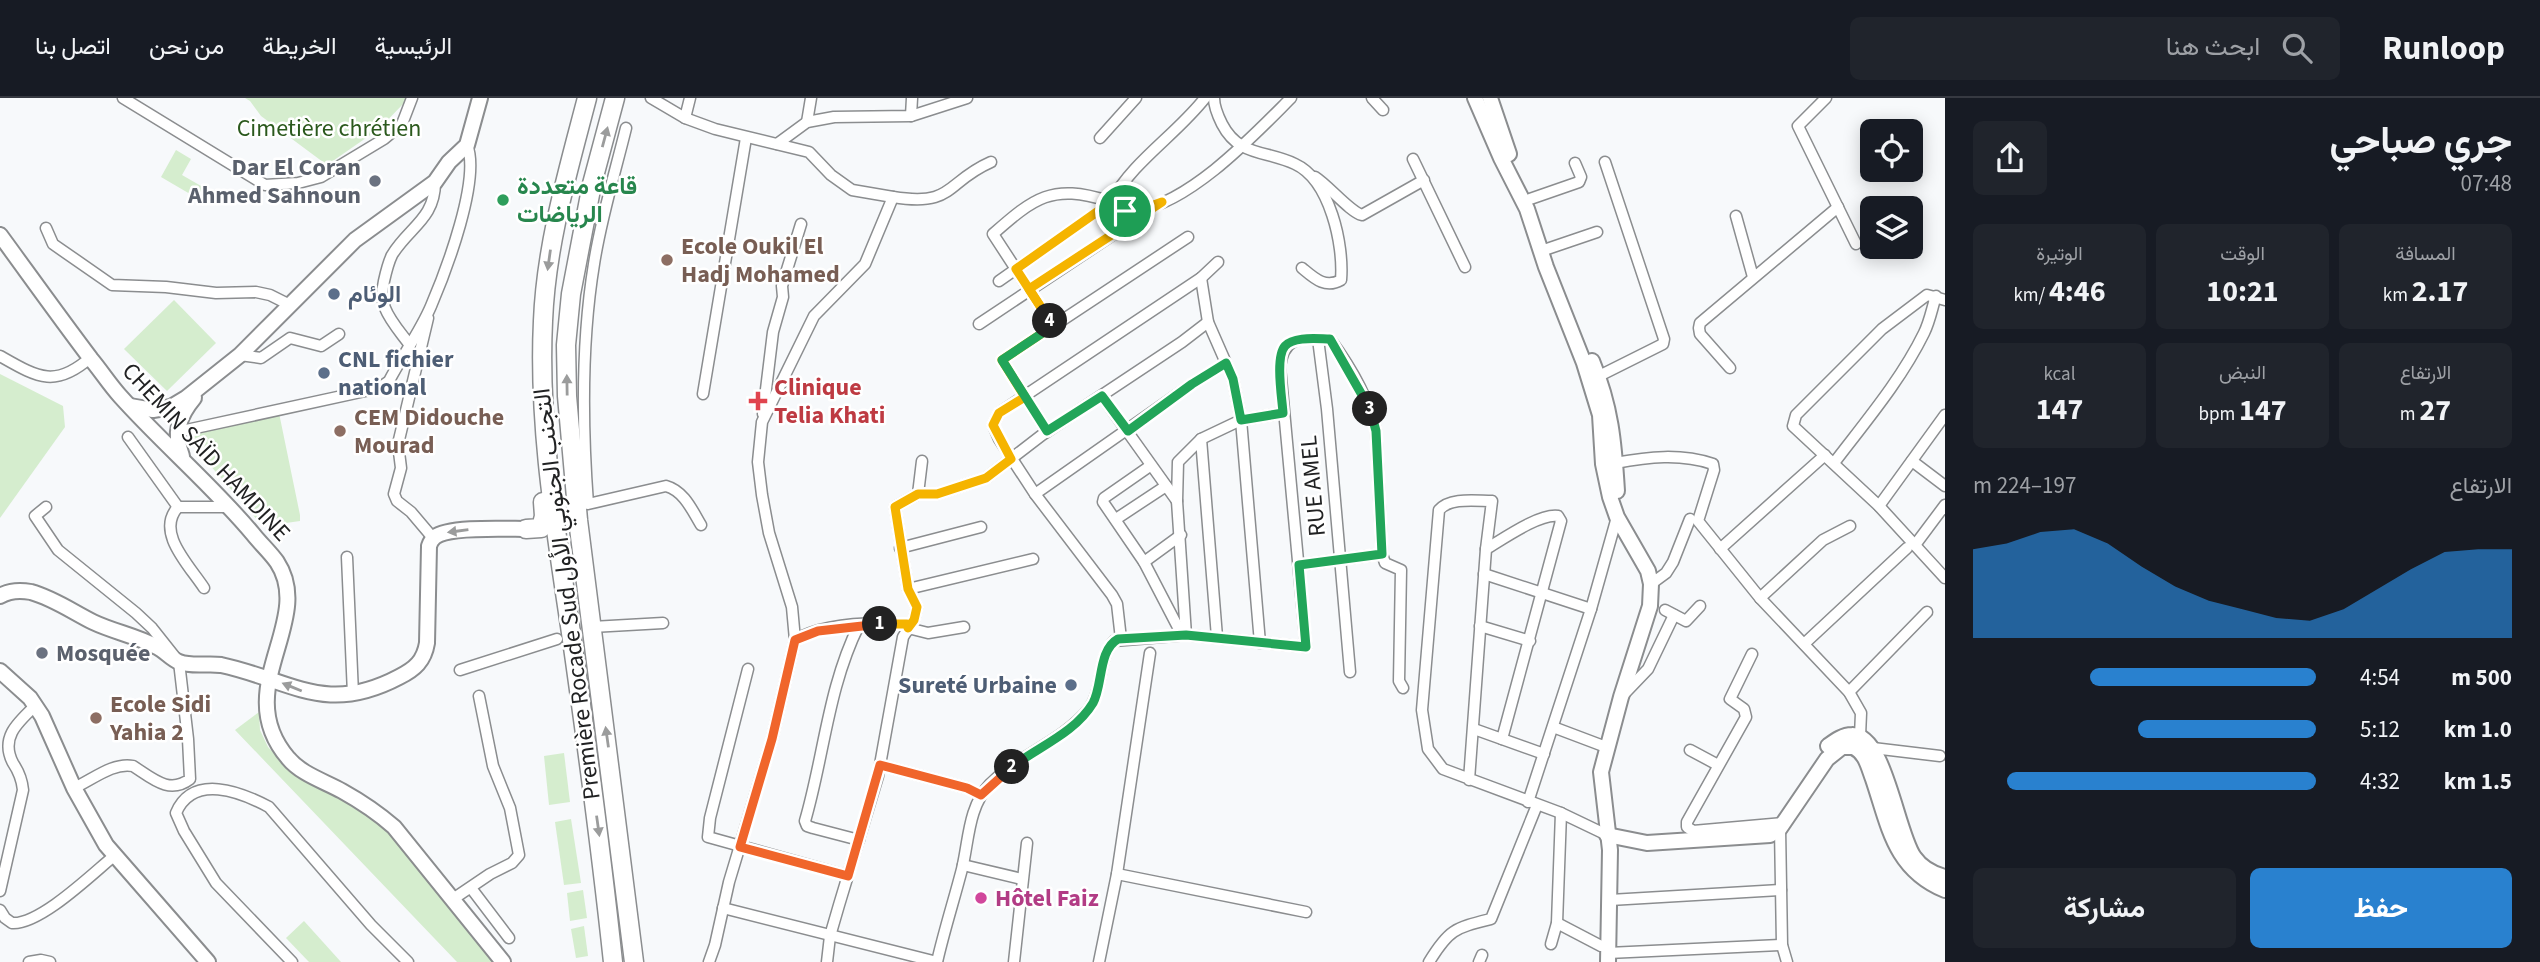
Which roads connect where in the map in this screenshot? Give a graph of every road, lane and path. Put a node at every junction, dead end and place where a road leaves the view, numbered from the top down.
1 (123, 98) edge
2 (412, 98) edge
3 (480, 98) edge
4 (587, 98) edge
5 (615, 98) edge
6 (651, 98) edge
7 (690, 98) edge
8 (811, 98) edge
9 (912, 98) edge
10 (967, 98) edge
11 (1136, 98) edge
12 (1205, 98) edge
13 (1214, 98) edge
14 (1291, 98) edge
15 (1371, 98) edge
16 (1475, 98) edge
17 (1490, 98) edge
18 (1826, 98) edge
19 (1382, 110) dead end
20 (911, 116) junction
21 (685, 118) junction
22 (807, 122) junction
23 (625, 128) dead end
24 (746, 138) junction
25 (1100, 138) dead end
26 (777, 144) junction
27 (467, 145) junction
28 (1242, 147) junction
29 (1413, 159) dead end
30 (991, 162) dead end
31 (1605, 162) dead end
32 (1575, 163) dead end
33 (1297, 164) junction
34 (1424, 180) junction
35 (435, 182) junction
36 (893, 197) junction
37 (1530, 199) junction
38 (1111, 202) junction
39 (1162, 202) junction
40 (1838, 207) junction
41 (1736, 216) dead end
42 (801, 224) dead end
43 (46, 228) dead end
44 (1597, 233) dead end
45 (0, 235) edge
46 (1188, 237) dead end
47 (1856, 244) dead end
48 (580, 246) junction
49 (1547, 250) junction
50 (594, 260) junction
51 (1218, 262) dead end
52 (1465, 267) dead end
53 (1302, 268) dead end
54 (1016, 269) junction
55 (1753, 277) junction
56 (1200, 278) junction
57 (999, 281) dead end
58 (1029, 289) junction
59 (1941, 298) edge
60 (290, 305) junction
61 (431, 307) junction
62 (1208, 322) junction
63 (979, 324) dead end
64 (1053, 326) junction
65 (339, 334) dead end
66 (1318, 339) junction
67 (409, 344) junction
68 (240, 355) junction
69 (0, 356) edge
70 (91, 357) junction
71 (1226, 363) junction
72 (1730, 368) dead end
73 (1599, 376) junction
74 (703, 394) dead end
75 (1102, 396) junction
76 (1025, 397) junction
77 (130, 406) junction
78 (1283, 413) junction
79 (1945, 415) edge
80 (544, 418) junction
81 (176, 419) junction
82 (1241, 420) junction
83 (762, 422) junction
84 (1047, 431) junction
85 (1128, 431) junction
86 (155, 432) junction
87 (128, 437) dead end
88 (1201, 439) junction
89 (1825, 455) junction
90 (1011, 459) junction
91 (184, 461) junction
92 (922, 461) dead end
93 (1912, 461) junction
94 (1615, 463) junction
95 (1834, 463) junction
96 (1150, 466) junction
97 (1166, 486) junction
98 (1945, 486) edge
99 (918, 494) junction
100 (1035, 494) junction
101 (1177, 501) junction
102 (588, 505) junction
103 (1945, 505) edge
104 (1879, 506) junction
105 (46, 507) dead end
106 (178, 507) junction
107 (230, 507) junction
108 (1617, 517) junction
109 (1116, 519) junction
110 (1690, 519) dead end
111 (701, 525) dead end
112 (1850, 526) dead end
113 (981, 527) dead end
114 (526, 529) joint
115 (1181, 535) junction
116 (433, 538) junction
117 (1911, 547) junction
118 (900, 548) junction
119 (1486, 549) junction
120 (1720, 549) junction
121 (1382, 554) junction
122 (347, 557) dead end
123 (1032, 559) dead end
124 (1341, 560) junction
125 (1144, 562) junction
126 (1299, 565) junction
127 (1484, 574) junction
128 (1945, 578) edge
129 (1651, 584) junction
130 (204, 587) dead end
131 (908, 589) junction
132 (1542, 592) junction
133 (0, 596) edge
134 (1760, 598) junction
135 (1700, 606) dead end
136 (1591, 609) junction
137 (1927, 612) dead end
138 (592, 623) junction
139 (663, 623) dead end
140 (859, 625) junction
141 (964, 626) dead end
142 (1480, 626) junction
143 (908, 628) junction
144 (1184, 635) junction
145 (1217, 637) junction
146 (564, 638) junction
147 (1121, 639) junction
148 (795, 640) junction
149 (1530, 641) junction
150 (1260, 643) junction
151 (1804, 644) junction
152 (1150, 653) dead end
153 (1752, 654) dead end
154 (179, 662) junction
155 (748, 669) dead end
156 (460, 670) dead end
157 (0, 671) edge
158 (1350, 672) dead end
159 (268, 678) junction
160 (1403, 688) dead end
161 (1849, 692) junction
162 (353, 694) junction
163 (479, 696) dead end
164 (1621, 697) junction
165 (36, 706) junction
166 (1553, 727) junction
167 (1474, 729) junction
168 (1860, 736) junction
169 (1502, 739) junction
170 (1606, 747) junction
171 (1873, 748) junction
172 (1690, 750) dead end
173 (1544, 754) junction
174 (1940, 756) dead end
175 (880, 765) junction
176 (1718, 765) junction
177 (1469, 780) junction
178 (74, 788) junction
179 (981, 795) junction
180 (1533, 803) junction
181 (1562, 813) junction
182 (1783, 823) junction
183 (1607, 835) junction
184 (859, 840) junction
185 (1027, 843) dead end
186 (740, 847) junction
187 (114, 856) junction
188 (1909, 858) junction
189 (963, 865) junction
190 (1117, 874) junction
191 (848, 876) junction
192 (1945, 877) edge
193 (1022, 879) junction
194 (471, 888) junction
195 (1781, 890) junction
196 (1945, 890) edge
197 (0, 891) edge
198 (453, 899) junction
199 (1610, 900) junction
200 (723, 908) junction
201 (0, 910) edge
202 (1306, 912) dead end
203 (1557, 923) junction
204 (830, 936) junction
205 (509, 938) dead end
206 (630, 940) junction
207 (1551, 944) dead end
208 (1782, 944) junction
209 (1605, 956) edge
210 (29, 962) edge
211 (50, 962) edge
212 (208, 962) edge
213 (292, 962) edge
214 (408, 962) edge
215 (503, 962) edge
216 (612, 962) edge
217 (634, 962) edge
218 (644, 962) edge
219 (709, 962) edge
220 (827, 962) edge
221 (937, 962) edge
222 (1014, 962) edge
223 (1099, 962) edge
224 (1429, 962) edge
225 (1787, 962) edge

1 - 2 street
3 - 27 street
4 -> 80 highway, Première Rocade Sud التجنب الجنوبي الأول
48 -> 5 highway, Première Rocade Sud التجنب الجنوبي الأول
6 - 21 street
7 - 21 street
8 - 22 street
9 - 20 street
10 - 20 street
11 - 25 street
12 - 38 street
13 - 28 street
14 - 28 street
15 - 19 street
16 - 108 street
17 - 37 street
18 - 40 street
20 - 22 street
21 - 24 street
22 - 26 street
23 - 50 street
24 - 26 street
24 - 74 street
26 - 36 street
27 - 35 street
27 - 61 street
28 - 33 street
28 - 39 street
29 - 34 street
30 - 36 street
31 - 73 street
32 - 37 street
33 - 34 street
33 - 53 street
34 - 52 street
35 - 60 street
35 - 67 street
36 - 83 street
37 - 49 street
38 - 39 street
38 - 54 street
38 - 54 street
39 - 58 street
40 - 47 street
40 - 55 street
41 - 55 street
42 - 83 street
43 - 60 street
44 - 49 street
45 - 70 street, CHEMIN SAÏD HAMDINE
46 - 64 street
48 - 50 highway
138 -> 48 highway, Première Rocade Sud التجنب الجنوبي الأول
49 - 73 street
50 - 102 street
51 - 56 street
54 - 57 street
54 - 58 street
55 - 72 street
56 - 62 street
56 - 76 street
58 - 63 street
58 - 64 street
59 - 89 street
59 - 95 street
60 - 68 street
61 - 67 street
61 - 116 street
62 - 71 street
62 - 75 street
64 - 76 street
65 - 68 street
66 - 78 street
66 - 121 street
66 - 124 street, RUE AMEL
67 - 81 street
68 - 81 street
69 - 70 street
70 - 77 street, CHEMIN SAÏD HAMDINE
71 - 82 street
71 - 85 street
73 - 94 street
75 - 84 street
75 - 85 street
76 - 84 street
76 - 90 street
77 - 81 street
77 - 86 street, CHEMIN SAÏD HAMDINE
78 - 82 street
78 - 126 street
79 - 93 street
80 - 114 highway
80 - 146 highway, Première Rocade Sud التجنب الجنوبي الأول
81 - 86 street
81 - 91 street
82 - 88 street
82 - 150 street
83 - 148 street
84 - 90 street
85 - 96 street
85 - 100 street
86 - 91 street, CHEMIN SAÏD HAMDINE
87 - 106 street
88 - 101 street
88 - 145 street
89 - 95 street
89 - 120 street
90 - 99 street
90 - 100 street
91 - 107 street, CHEMIN SAÏD HAMDINE
92 - 99 street
93 - 98 street
93 - 104 street
94 - 108 street
94 - 120 street
95 - 104 street
96 - 97 street
96 - 109 street
97 - 101 street
97 - 109 street
99 - 118 street
100 - 147 street
101 - 115 street
102 - 111 street
102 - 138 highway
103 - 117 street
104 - 117 street
105 - 154 street
106 - 107 street
106 - 130 street
107 - 159 street, CHEMIN SAÏD HAMDINE
108 - 129 street
108 - 136 street
109 - 125 street
110 - 129 street
112 - 134 street
113 - 118 street
114 -> 116 street
115 - 125 street
115 - 144 street
116 - 162 street
117 - 128 street
117 - 151 street
118 - 131 street
119 - 127 street
119 - 132 street
119 - 177 street
120 - 134 street
121 - 124 street
121 - 160 street
122 - 162 street
123 - 131 street
124 - 126 street
124 - 158 street, RUE AMEL
125 - 144 street
126 - 150 street
127 - 132 street
127 - 142 street
129 - 164 street
131 - 143 street
132 - 136 street
132 - 149 street
133 - 154 street
134 - 151 street
135 - 164 street
136 - 166 street
137 - 161 street
138 - 139 street
206 -> 138 highway, Première Rocade Sud التجنب الجنوبي الأول
140 - 143 street
140 - 148 street
140 - 184 street
141 - 143 street
142 - 149 street
142 - 167 street
143 - 175 street
144 - 145 street
144 - 147 street
145 - 150 street
146 - 156 street
146 -> 216 highway, Première Rocade Sud التجنب الجنوبي الأول
147 - 179 street
148 - 186 street
149 - 169 street
151 - 161 street
152 - 190 street
153 - 176 street
154 - 159 street
154 - 178 street
155 - 186 street
157 - 165 street
162 -> 159 street
159 - 198 street, CHEMIN SAÏD HAMDINE
161 - 168 street
163 - 194 street
164 - 170 street
165 - 178 street
165 - 197 street
166 - 170 street
166 - 173 street
167 - 169 street
167 - 177 street
168 - 171 street
168 - 182 street
169 - 173 street
170 - 183 street
171 - 174 street
171 - 188 street
172 - 176 street
173 - 180 street
175 - 179 street
175 - 184 street
176 - 182 street
177 - 180 street
178 - 187 street
179 - 189 street
180 - 181 street
180 - 224 street
181 - 183 street
181 - 203 street
182 - 183 street
182 - 188 street
182 - 195 street
183 - 199 street
183 - 209 street
184 - 191 street
185 - 193 street
186 - 191 street
186 - 200 street
187 - 201 street
187 - 212 street
188 - 192 street
188 - 196 street
189 - 193 street
189 - 221 street
190 - 202 street
190 - 223 street
191 - 204 street
193 - 222 street
194 - 198 street
194 - 205 street
195 - 199 street
195 - 208 street
198 - 215 street, CHEMIN SAÏD HAMDINE
199 - 209 street
200 - 204 street
200 - 219 street
203 - 207 street
203 - 209 street
204 - 220 street
204 - 221 street
206 - 217 highway, Première Rocade Sud التجنب الجنوبي الأول
206 - 218 highway
208 - 209 street
208 - 225 street
210 - 211 street
213 - 214 street

